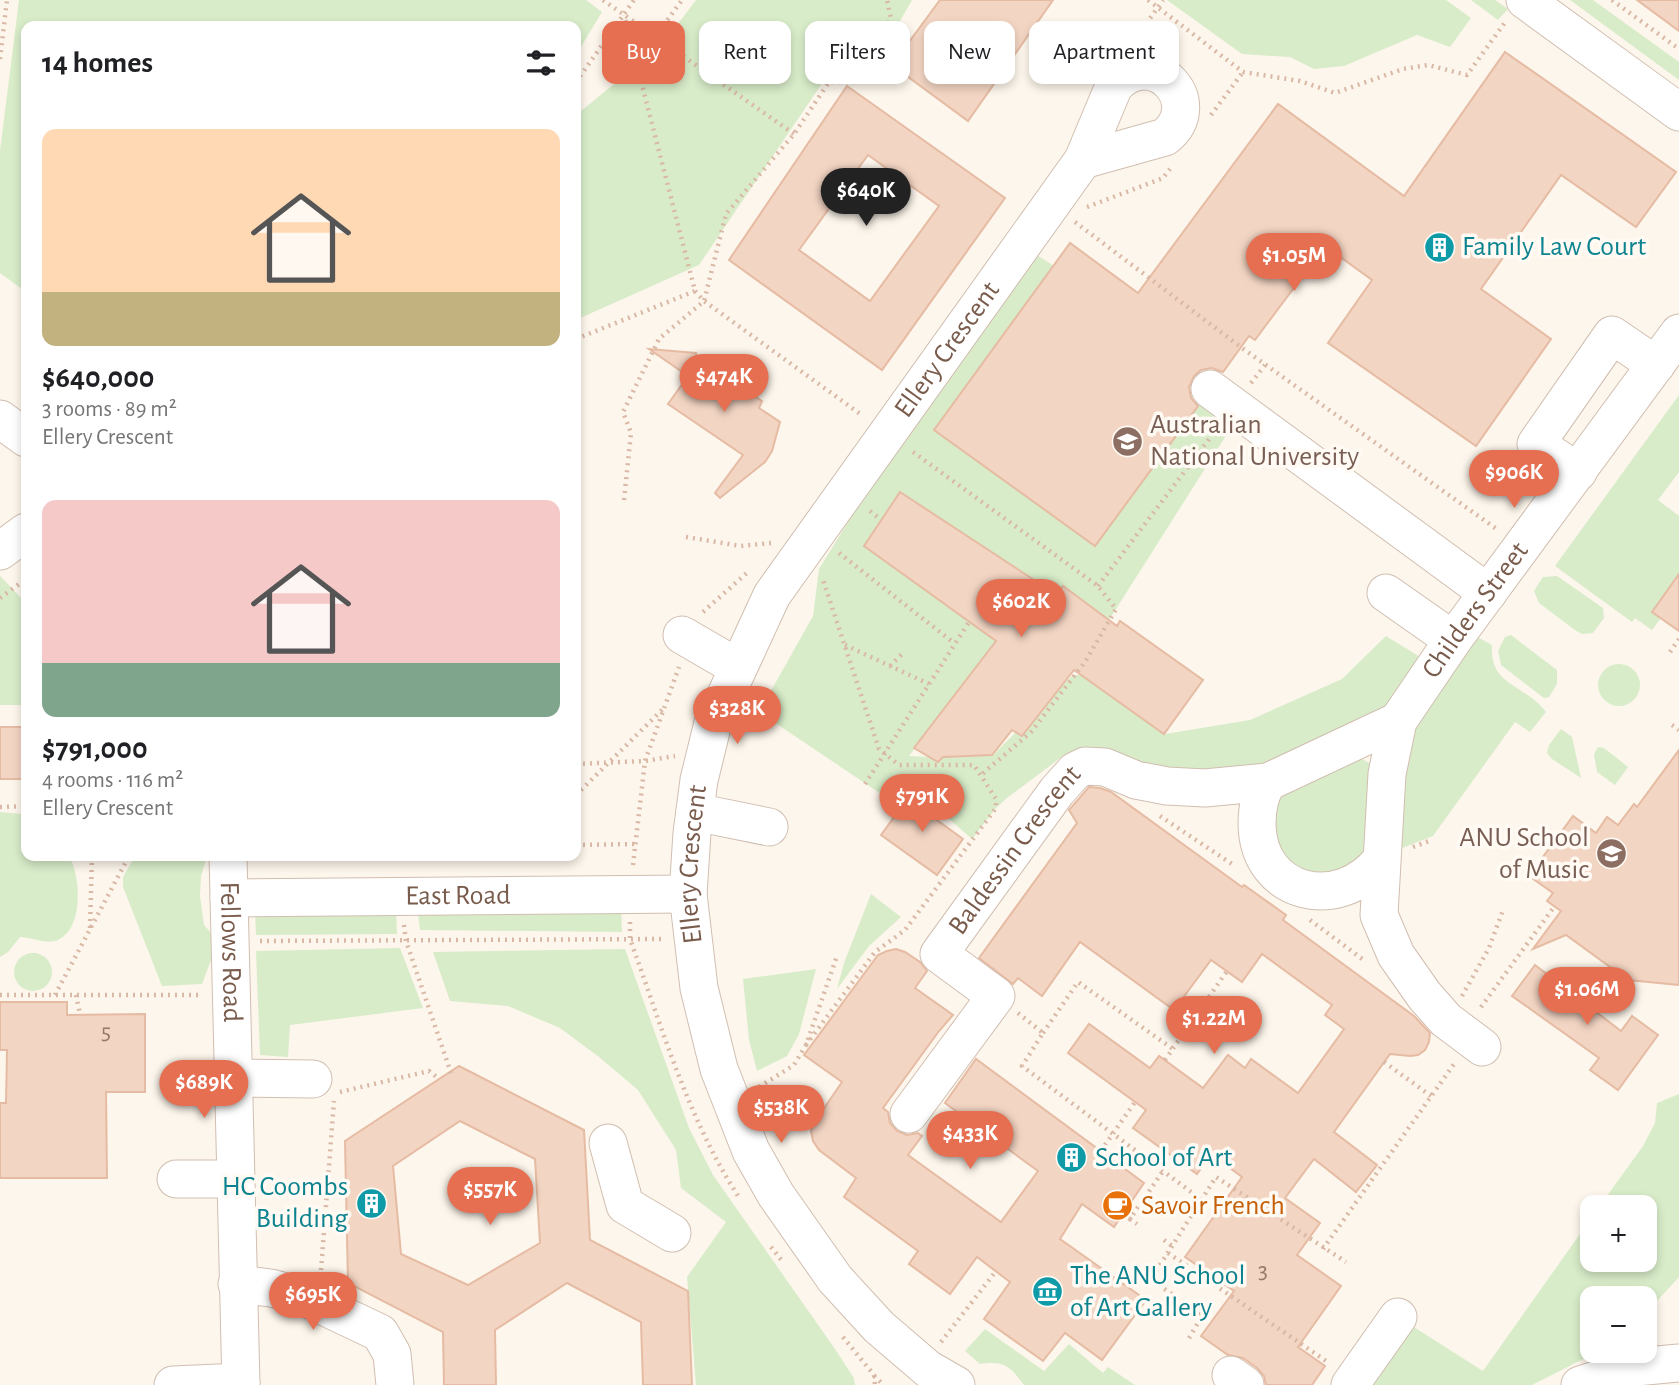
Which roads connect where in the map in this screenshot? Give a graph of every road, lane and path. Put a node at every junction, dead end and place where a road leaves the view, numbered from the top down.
1 (6, 0) edge
2 (603, 0) edge
3 (624, 0) edge
4 (682, 0) edge
5 (887, 0) edge
6 (1163, 0) edge
7 (1612, 0) edge
8 (1150, 1) edge
9 (633, 3) edge
10 (1520, 5) edge
11 (1157, 8) junction
12 (624, 15) junction
13 (632, 21) edge
14 (667, 21) edge
15 (1679, 49) edge
16 (685, 58) edge
17 (0, 59) edge
18 (581, 75) edge
19 (1679, 112) edge
20 (794, 134) junction
21 (1083, 160) dead end
22 (1163, 178) dead end
23 (1078, 211) dead end
24 (1066, 215) dead end
25 (695, 291) junction
26 (704, 301) junction
27 (1678, 335) edge
28 (581, 337) edge
29 (1265, 365) junction
30 (1656, 365) junction
31 (1222, 397) junction
32 (0, 419) edge
33 (869, 421) dead end
34 (21, 434) edge
35 (911, 450) dead end
36 (1578, 472) junction
37 (624, 500) dead end
38 (1500, 531) dead end
39 (21, 536) edge
40 (685, 537) dead end
41 (782, 542) dead end
42 (0, 551) edge
43 (838, 552) dead end
44 (819, 569) dead end
45 (21, 583) edge
46 (1098, 586) junction
47 (1386, 593) dead end
48 (1488, 593) junction
49 (0, 598) edge
50 (970, 622) dead end
51 (682, 635) dead end
52 (1679, 639) edge
53 (1453, 640) junction
54 (954, 643) junction
55 (844, 645) junction
56 (1670, 652) dead end
57 (902, 653) dead end
58 (890, 666) junction
59 (737, 667) junction
60 (929, 684) junction
61 (664, 708) dead end
62 (1398, 721) junction
63 (1672, 725) dead end
64 (1679, 730) edge
65 (706, 750) junction
66 (886, 755) junction
67 (608, 763) junction
68 (581, 764) edge
69 (981, 776) junction
70 (1268, 782) junction
71 (865, 784) dead end
72 (581, 790) edge
73 (21, 806) edge
74 (0, 807) edge
75 (694, 823) junction
76 (751, 830) dead end
77 (1429, 841) dead end
78 (635, 844) dead end
79 (581, 845) edge
80 (1393, 855) junction
81 (92, 861) edge
82 (126, 861) edge
83 (228, 861) edge
84 (688, 894) junction
85 (400, 897) junction
86 (229, 898) junction
87 (1554, 906) dead end
88 (1503, 909) dead end
89 (90, 931) junction
90 (692, 939) junction
91 (406, 940) junction
92 (247, 941) dead end
93 (837, 956) dead end
94 (1227, 971) dead end
95 (0, 995) edge
96 (55, 995) junction
97 (76, 995) junction
98 (213, 995) dead end
99 (996, 996) junction
100 (1460, 1000) dead end
101 (1481, 1007) dead end
102 (80, 1014) dead end
103 (1043, 1033) junction
104 (806, 1045) junction
105 (1173, 1049) junction
106 (1469, 1054) joint
107 (1165, 1060) dead end
108 (1384, 1062) dead end
109 (451, 1073) dead end
110 (232, 1078) junction
111 (313, 1079) dead end
112 (439, 1079) dead end
113 (1431, 1096) junction
114 (1135, 1101) dead end
115 (733, 1104) junction
116 (909, 1114) dead end
117 (699, 1125) dead end
118 (1113, 1134) junction
119 (608, 1143) dead end
120 (1105, 1145) dead end
121 (1163, 1171) junction
122 (176, 1179) dead end
123 (234, 1179) junction
124 (1202, 1200) junction
125 (1123, 1214) dead end
126 (1130, 1219) junction
127 (1137, 1224) dead end
128 (672, 1233) dead end
129 (1164, 1240) dead end
130 (1172, 1246) junction
131 (1323, 1249) junction
132 (1168, 1253) junction
133 (1346, 1262) dead end
134 (996, 1271) dead end
135 (321, 1277) dead end
136 (237, 1284) junction
137 (1398, 1317) dead end
138 (1189, 1338) dead end
139 (1679, 1363) edge
140 (935, 1371) edge
141 (874, 1376) dead end
142 (1352, 1382) edge
143 (241, 1383) edge
144 (173, 1385) edge
145 (395, 1385) edge
146 (884, 1385) edge
147 (1580, 1385) edge

1 - 17 path
2 - 12 path
3 - 9 path
4 - 14 path
5 - 20 path
6 - 11 path
7 - 15 path
8 - 11 path
9 - 12 path
10 - 11 path
10 - 19 street
12 - 13 path
12 - 18 path
12 - 25 path
16 - 20 path
20 - 26 path
21 - 59 street, Ellery Crescent
22 - 23 path
24 - 29 path
25 - 26 path
25 - 28 path
26 - 33 path
26 - 37 path
27 - 30 street, Childers Street
29 - 31 path
29 - 38 path
30 - 36 street, Childers Street
30 - 36 street
31 - 46 path
31 - 48 street
32 - 34 street
35 - 46 path
36 - 48 street, Childers Street
39 - 42 street
40 - 41 path
43 - 54 path
44 - 55 path
45 - 49 path
46 - 69 path
47 - 53 street
48 - 53 street, Childers Street
50 - 54 path
51 - 59 street
52 - 56 path
53 - 62 street, Childers Street
54 - 60 path
55 - 58 path
55 - 66 path
57 - 58 path
58 - 60 path
59 - 65 street, Ellery Crescent
60 - 66 path
61 - 67 path
62 - 70 street, Baldessin Crescent
62 - 80 street
63 - 64 path
65 - 67 path
65 - 75 street, Ellery Crescent
66 - 69 path
66 - 71 path
67 - 68 path
67 - 72 path
69 - 104 path
70 - 80 street
70 - 99 street, Baldessin Crescent
73 - 74 path
75 - 76 street
75 - 84 street, Ellery Crescent
77 - 80 path
78 - 79 path
80 - 106 street
81 - 89 path
82 - 89 path
83 - 86 street, Fellows Road
84 - 85 street, East Road
84 - 90 street, Ellery Crescent
85 - 86 street, East Road
85 - 91 path
86 - 110 street, Fellows Road
87 - 101 path
88 - 100 path
89 - 96 path
90 - 91 path
90 - 115 street, Ellery Crescent
91 - 92 path
91 - 109 path
93 - 104 path
94 - 105 path
95 - 96 path
96 - 97 path
97 - 98 path
97 - 102 path
99 - 103 path
99 - 116 street
103 - 105 path
103 - 118 path
104 - 115 path
105 - 107 path
106 - 113 path
108 - 113 path
110 - 111 street
110 - 123 street, Fellows Road
112 - 135 path
113 - 131 path
114 - 118 path
115 - 117 path
115 - 140 street, Ellery Crescent
118 - 120 path
118 - 121 path
119 - 128 street
121 - 124 path
121 - 126 path
122 - 123 street
123 - 136 street, Fellows Road
124 - 130 path
124 - 131 path
125 - 126 path
126 - 127 path
129 - 130 path
130 - 132 path
131 - 133 path
132 - 138 path
132 - 142 path
134 - 140 path
136 - 143 street, Fellows Road
136 - 145 street
137 - 142 street
139 - 147 street
141 - 146 path
143 - 144 street

